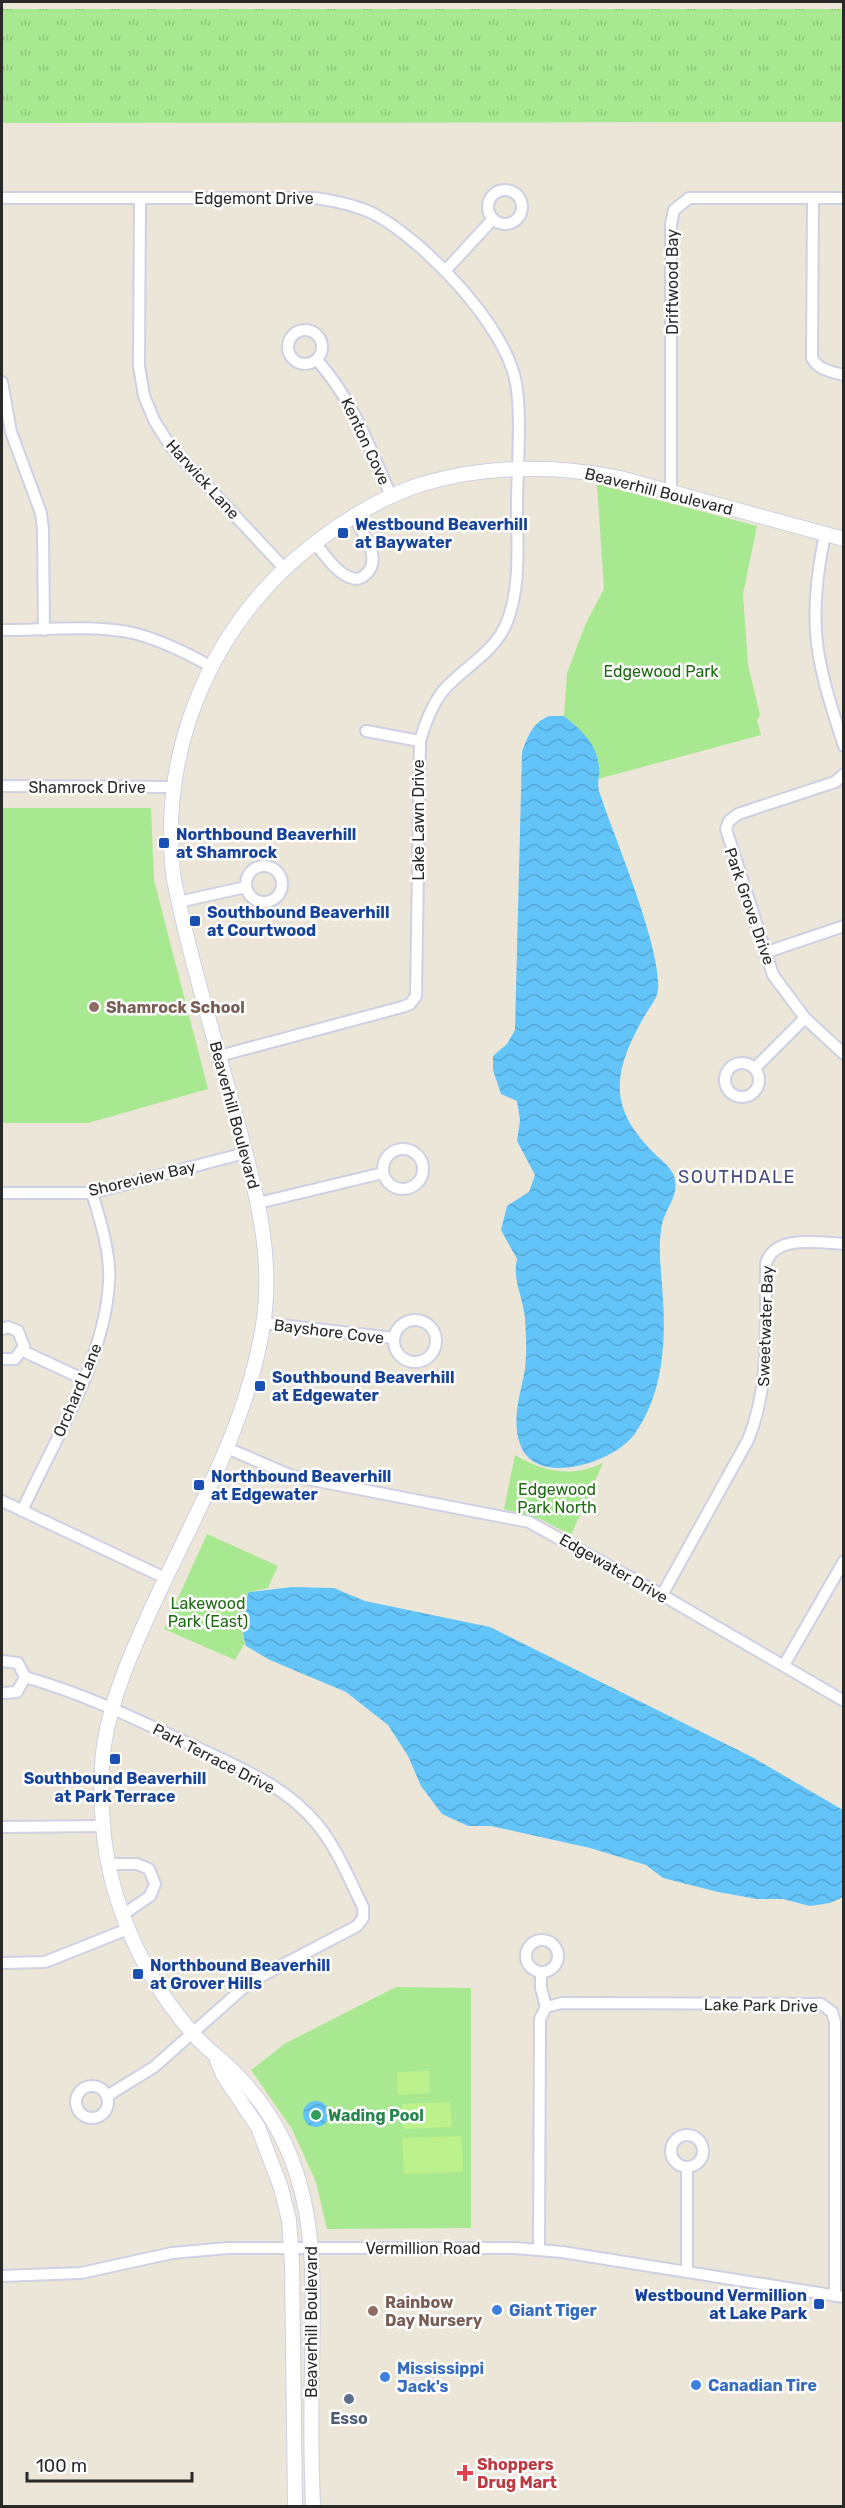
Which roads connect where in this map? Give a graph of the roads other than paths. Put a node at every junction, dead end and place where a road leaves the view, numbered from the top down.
1 (2, 198) edge
2 (140, 198) junction
3 (813, 198) junction
4 (843, 198) edge
5 (493, 219) dead end
6 (445, 272) junction
7 (317, 360) dead end
8 (843, 375) edge
9 (2, 382) edge
10 (518, 468) junction
11 (671, 493) junction
12 (391, 496) junction
13 (353, 516) junction
14 (825, 534) junction
15 (843, 539) edge
16 (315, 543) junction
17 (284, 568) junction
18 (2, 630) edge
19 (44, 630) junction
20 (210, 666) junction
21 (366, 731) dead end
22 (420, 741) junction
23 (843, 746) edge
24 (843, 774) edge
25 (2, 786) edge
26 (173, 787) junction
27 (246, 887) dead end
28 (178, 902) junction
29 (843, 926) edge
30 (764, 953) junction
31 (805, 1018) junction
32 (843, 1054) edge
33 (219, 1056) junction
34 (754, 1068) dead end
35 (246, 1153) junction
36 (383, 1173) dead end
37 (2, 1193) edge
38 (92, 1193) junction
39 (258, 1203) junction
40 (843, 1244) edge
41 (264, 1323) junction
42 (2, 1329) edge
43 (394, 1338) dead end
44 (23, 1351) junction
45 (2, 1359) edge
46 (83, 1380) junction
47 (227, 1448) junction
48 (2, 1501) edge
49 (22, 1510) junction
50 (843, 1561) edge
51 (165, 1578) junction
52 (662, 1595) junction
53 (2, 1662) edge
54 (784, 1665) junction
55 (25, 1677) junction
56 (2, 1693) edge
57 (843, 1701) edge
58 (113, 1707) junction
59 (103, 1826) junction
60 (2, 1827) edge
61 (109, 1864) junction
62 (124, 1914) junction
63 (128, 1929) junction
64 (2, 1963) edge
65 (541, 1972) dead end
66 (546, 2007) junction
67 (192, 2033) junction
68 (217, 2060) junction
69 (106, 2096) dead end
70 (687, 2167) dead end
71 (292, 2248) junction
72 (312, 2248) junction
73 (539, 2249) junction
74 (687, 2272) junction
75 (2, 2276) edge
76 (839, 2297) edge
77 (295, 2506) edge
78 (313, 2506) edge

1 - 2 street, Edgemont Drive
2 - 6 street, Edgemont Drive
2 - 17 street, Harwick Lane
3 - 4 street, Driftwood Bay
3 - 8 street
3 - 11 street, Driftwood Bay
5 - 6 street
6 - 10 street, Edgemont Drive
7 - 12 street, Kenton Cove
9 - 19 street
10 - 11 street, Beaverhill Boulevard
10 - 12 street, Beaverhill Boulevard
10 - 22 street, Lake Lawn Drive
11 - 14 street, Beaverhill Boulevard
12 - 13 street, Beaverhill Boulevard
13 - 16 street, Beaverhill Boulevard
13 - 16 street
14 - 15 street, Beaverhill Boulevard
14 - 23 street
16 - 17 street, Beaverhill Boulevard
17 - 20 street, Beaverhill Boulevard
18 - 19 street
19 - 20 street
20 - 26 street, Beaverhill Boulevard
21 - 22 street
22 - 33 street, Lake Lawn Drive
24 - 30 street, Park Grove Drive
25 - 26 street, Shamrock Drive
26 - 28 street, Beaverhill Boulevard
27 - 28 street
28 - 33 street, Beaverhill Boulevard
29 - 30 street
30 - 31 street, Park Grove Drive
31 - 32 street, Park Grove Drive
31 - 34 street
33 - 35 street, Beaverhill Boulevard
35 - 38 street, Shoreview Bay
35 - 39 street, Beaverhill Boulevard
36 - 39 street
37 - 38 street, Shoreview Bay
38 - 46 street, Orchard Lane
39 - 41 street, Beaverhill Boulevard
40 - 52 street, Sweetwater Bay
41 - 43 street, Bayshore Cove
41 - 47 street, Beaverhill Boulevard
42 - 44 street
44 - 45 street
44 - 46 street
46 - 49 street, Orchard Lane
47 - 51 street, Beaverhill Boulevard
47 - 52 street, Edgewater Drive
48 - 49 street
49 - 51 street
50 - 54 street
51 - 58 street, Beaverhill Boulevard
52 - 54 street, Edgewater Drive
53 - 55 street, Park Terrace Drive
54 - 57 street, Edgewater Drive
55 - 56 street
55 - 58 street, Park Terrace Drive
58 - 59 street, Beaverhill Boulevard
58 - 67 street, Park Terrace Drive
59 - 60 street
59 - 61 street, Beaverhill Boulevard
61 - 62 street, Beaverhill Boulevard
61 - 62 street
62 - 63 street, Beaverhill Boulevard
63 - 64 street
63 - 67 street, Beaverhill Boulevard
65 - 66 street
66 - 73 street
66 - 76 street, Lake Park Drive
67 - 68 street, Beaverhill Boulevard
67 - 69 street, Park Terrace Drive
68 - 71 street, Beaverhill Boulevard
68 - 72 street, Beaverhill Boulevard
70 - 74 street
71 - 72 street, Vermillion Road
71 - 75 street, Vermillion Road
71 - 77 street, Beaverhill Boulevard
72 - 73 street, Vermillion Road
72 - 78 street, Beaverhill Boulevard
73 - 74 street, Vermillion Road
74 - 76 street, Vermillion Road

